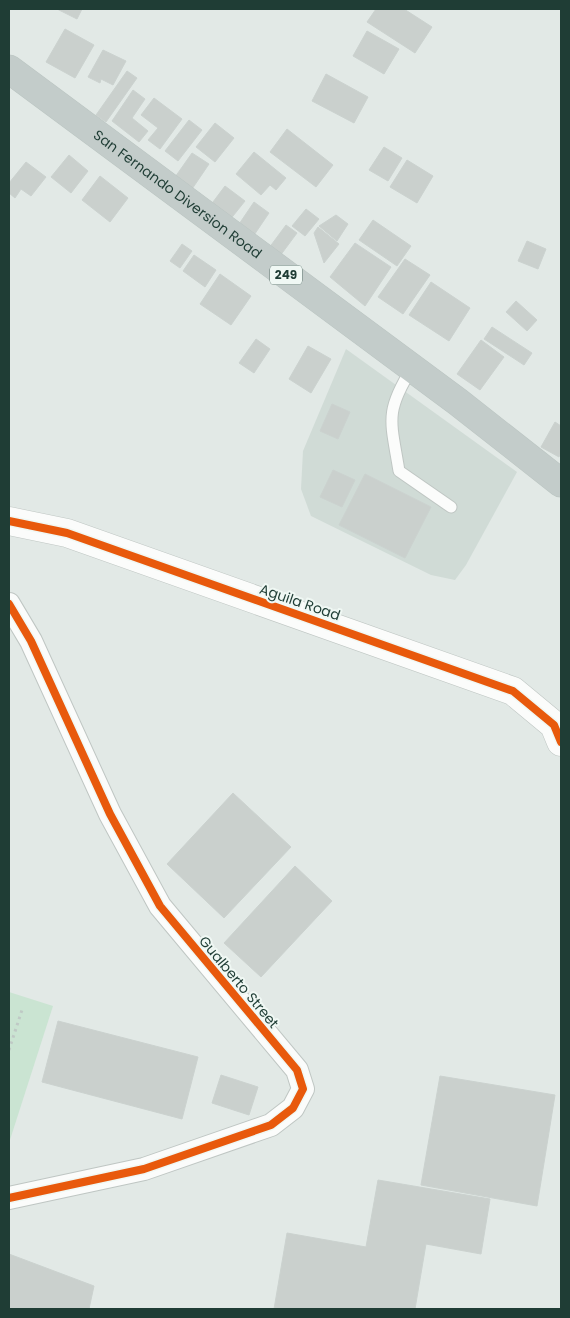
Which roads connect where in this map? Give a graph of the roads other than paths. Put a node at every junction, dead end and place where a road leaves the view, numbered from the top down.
1 (9, 69) edge
2 (412, 368) junction
3 (561, 483) edge
4 (451, 507) dead end
5 (9, 521) edge
6 (9, 604) edge
7 (561, 742) edge
8 (9, 1198) edge

1 - 2 highway, San Fernando Diversion Road / 249
2 - 3 highway, San Fernando Diversion Road / 249
2 - 4 lane
5 - 7 street, Aguila Road
6 - 8 street, Gualberto Street

